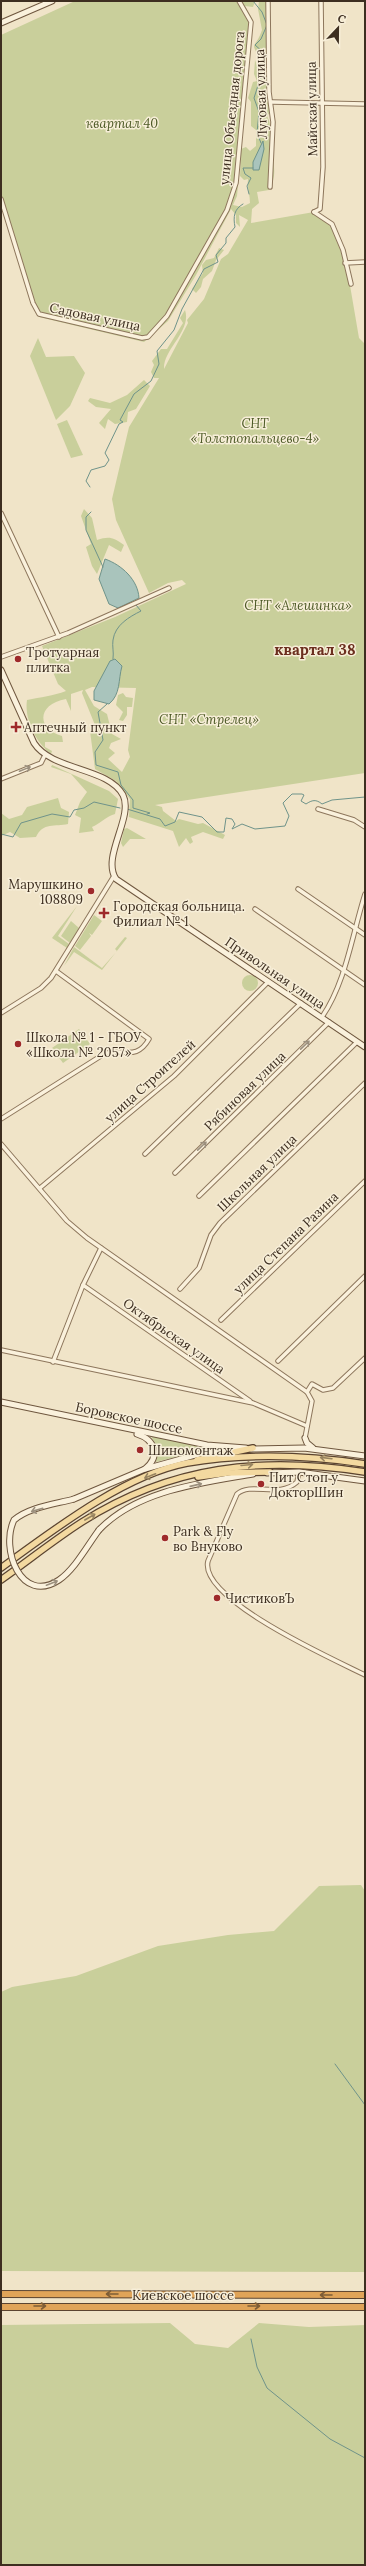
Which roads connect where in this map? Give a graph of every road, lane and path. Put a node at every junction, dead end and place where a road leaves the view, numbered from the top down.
1 (52, 1) edge
2 (239, 1) edge
3 (268, 1) edge
4 (322, 1) edge
5 (1, 23) edge
6 (272, 102) junction
7 (322, 104) junction
8 (365, 104) edge
9 (270, 187) dead end
10 (1, 199) edge
11 (365, 262) edge
12 (345, 263) junction
13 (351, 284) dead end
14 (145, 338) joint
15 (1, 513) edge
16 (170, 588) dead end
17 (59, 637) junction
18 (1, 658) edge
19 (1, 670) edge
20 (45, 755) junction
21 (1, 779) edge
22 (318, 809) dead end
23 (365, 827) edge
24 (114, 876) junction
25 (298, 889) dead end
26 (365, 894) edge
27 (255, 909) dead end
28 (354, 928) junction
29 (365, 935) edge
30 (56, 971) junction
31 (342, 971) junction
32 (268, 982) junction
33 (365, 985) edge
34 (301, 1003) junction
35 (1, 1013) edge
36 (322, 1017) junction
37 (329, 1022) junction
38 (357, 1042) junction
39 (365, 1047) edge
40 (365, 1084) edge
41 (1, 1118) edge
42 (1, 1144) edge
43 (145, 1154) dead end
44 (175, 1173) dead end
45 (365, 1181) edge
46 (40, 1188) junction
47 (199, 1196) dead end
48 (101, 1248) junction
49 (365, 1276) edge
50 (83, 1285) junction
51 (180, 1289) dead end
52 (221, 1320) dead end
53 (1, 1350) edge
54 (365, 1358) edge
55 (278, 1361) dead end
56 (53, 1362) junction
57 (307, 1392) junction
58 (1, 1402) edge
59 (253, 1403) junction
60 (307, 1426) junction
61 (118, 1427) junction
62 (305, 1438) junction
63 (253, 1448) junction
64 (291, 1448) junction
65 (320, 1450) junction
66 (365, 1456) edge
67 (187, 1463) junction
68 (365, 1464) edge
69 (144, 1469) junction
70 (270, 1472) junction
71 (299, 1472) junction
72 (365, 1472) edge
73 (182, 1478) junction
74 (365, 1481) edge
75 (4, 1535) dead end
76 (2, 1558) dead end
77 (1, 1568) edge
78 (1, 1580) edge
79 (365, 1676) edge
80 (1, 2294) edge
81 (365, 2295) edge
82 (1, 2307) edge
83 (365, 2307) edge

1 - 5 main road
2 - 14 street, улица Объездная дорога
3 - 6 street, Луговая улица
4 - 7 street, Майская улица
6 - 7 street
6 - 9 street, Луговая улица
7 - 8 street
7 - 12 street, Майская улица
10 - 14 street, Садовая улица
11 - 12 street
12 - 13 street
15 - 17 street
16 - 17 street
17 - 18 street
19 - 20 main road
21 -> 20 street
20 - 24 main road
22 - 23 street
24 - 30 street
24 - 32 main road, Привольная улица
25 - 28 street
26 - 28 street
27 - 31 street
28 - 29 street
28 - 31 street
30 - 35 street
30 - 41 street
31 - 33 street
31 - 36 street
32 - 34 main road, Привольная улица
32 - 46 street, улица Строителей
34 - 36 main road, Привольная улица
34 - 43 street
36 - 37 main road, Привольная улица
37 - 38 main road, Привольная улица
44 -> 37 street, Рябиновая улица
38 - 39 main road, Привольная улица
38 - 47 street
40 - 51 street, Школьная улица
42 - 46 street
45 - 52 street, улица Степана Разина
46 - 48 street
48 - 50 street
48 - 57 street
49 - 55 street
50 - 56 street
50 - 59 street, Октябрьская улица
53 - 56 street, Октябрьская улица
54 - 57 street
56 - 59 street, Октябрьская улица
57 - 60 street
58 - 61 main road, Боровское шоссе
59 - 60 street, Октябрьская улица
60 - 62 street
61 - 63 main road, Боровское шоссе
61 - 69 main road
62 - 64 main road
62 - 65 main road
63 - 64 main road
63 - 67 main road
63 - 69 main road
64 - 65 main road
65 - 66 main road
68 -> 67 main road
67 -> 77 main road
69 -> 75 main road, bridge
70 - 71 main road
70 - 73 main road
76 -> 70 main road, bridge
71 - 74 main road
71 - 79 street
73 -> 72 main road
78 -> 73 main road
81 -> 80 highway, Киевское шоссе
82 -> 83 highway, Киевское шоссе

